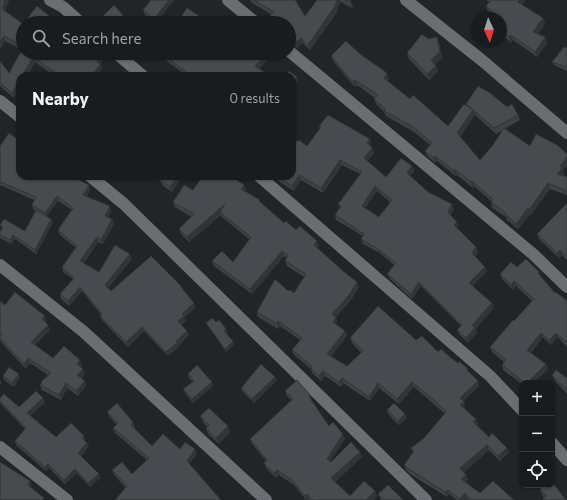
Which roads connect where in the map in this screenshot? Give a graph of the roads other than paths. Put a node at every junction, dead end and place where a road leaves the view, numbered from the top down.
1 (50, 0) edge
2 (228, 0) edge
3 (406, 0) edge
4 (73, 16) edge
5 (247, 16) edge
6 (296, 57) edge
7 (124, 60) edge
8 (138, 72) edge
9 (0, 101) edge
10 (16, 114) edge
11 (567, 133) edge
12 (95, 180) edge
13 (264, 180) edge
14 (0, 265) edge
15 (567, 287) edge
16 (519, 407) edge
17 (555, 446) edge
18 (0, 447) edge
19 (567, 460) edge
20 (67, 500) edge
21 (266, 500) edge
22 (426, 500) edge

1 - 4 street
2 - 5 street
3 - 11 street
6 - 15 street
7 - 8 street
9 - 10 street
12 - 22 street
13 - 16 street
14 - 21 street
17 - 19 street
18 - 20 street

